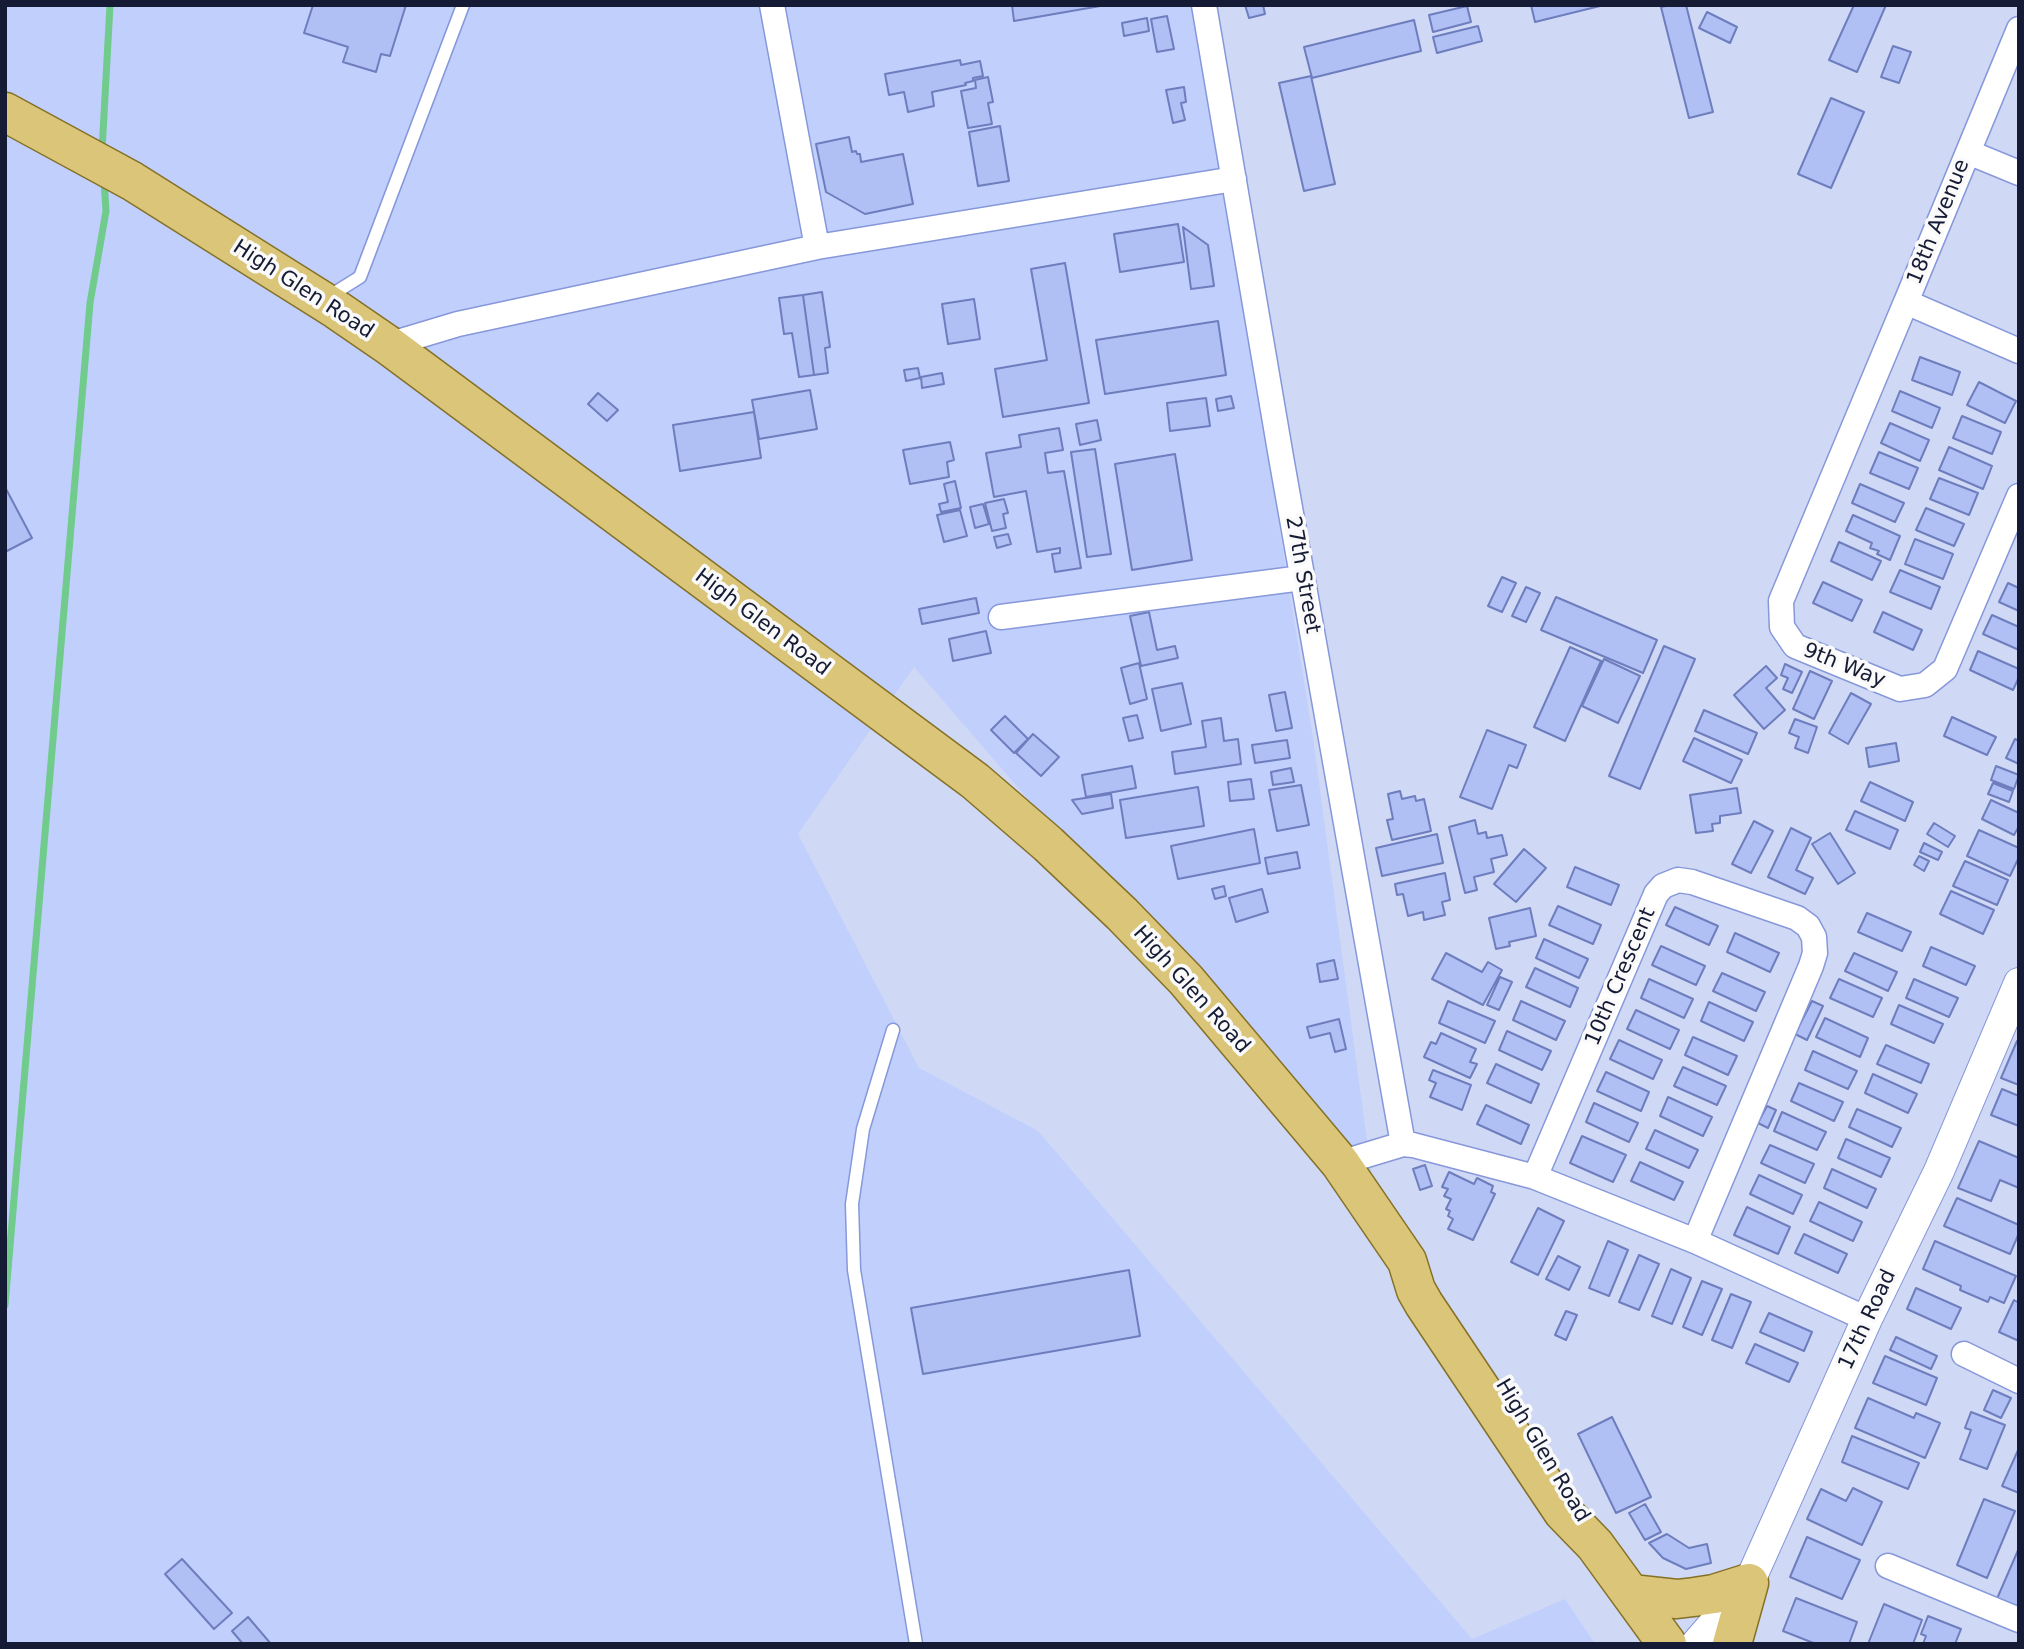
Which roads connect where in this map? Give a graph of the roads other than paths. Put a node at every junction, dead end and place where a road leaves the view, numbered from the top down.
1 (463, 5) edge
2 (772, 5) edge
3 (1204, 5) edge
4 (2019, 29) edge
5 (5, 112) edge
6 (1968, 152) junction
7 (2019, 173) edge
8 (1234, 179) junction
9 (817, 247) junction
10 (322, 301) junction
11 (1906, 302) junction
12 (388, 345) junction
13 (2019, 351) edge
14 (2019, 496) edge
15 (1302, 578) junction
16 (1002, 617) dead end
17 (2019, 983) edge
18 (893, 1030) dead end
19 (1403, 1144) junction
20 (1339, 1163) junction
21 (1535, 1177) junction
22 (1695, 1241) junction
23 (1867, 1319) junction
24 (1964, 1354) dead end
25 (2019, 1381) edge
26 (1888, 1566) dead end
27 (1749, 1583) junction
28 (1631, 1594) junction
29 (2019, 1620) edge
30 (916, 1644) edge
31 (1667, 1644) edge
32 (1696, 1644) edge
33 (1732, 1644) edge

1 - 10 lane
2 - 9 street
3 - 8 street, 27th Street
4 - 6 street, 18th Avenue
5 - 10 main road, High Glen Road
6 - 7 street
6 - 11 street, 18th Avenue
8 - 9 street
8 - 15 street, 27th Street
9 - 12 street
10 - 12 main road, High Glen Road
11 - 13 street, 18th Avenue
11 - 14 street, 9th Way
12 - 20 main road, High Glen Road
15 - 16 street
15 - 19 street, 27th Street
17 - 23 street, 17th Road
18 - 30 lane
19 - 20 street
19 - 21 street
20 - 28 main road, High Glen Road
21 - 22 street
21 - 22 street, 10th Crescent
22 - 23 street
23 - 27 street, 17th Road
24 - 25 street
26 - 29 street
27 - 28 main road
27 - 32 street, 17th Road
27 - 33 main road
28 - 31 main road, High Glen Road

